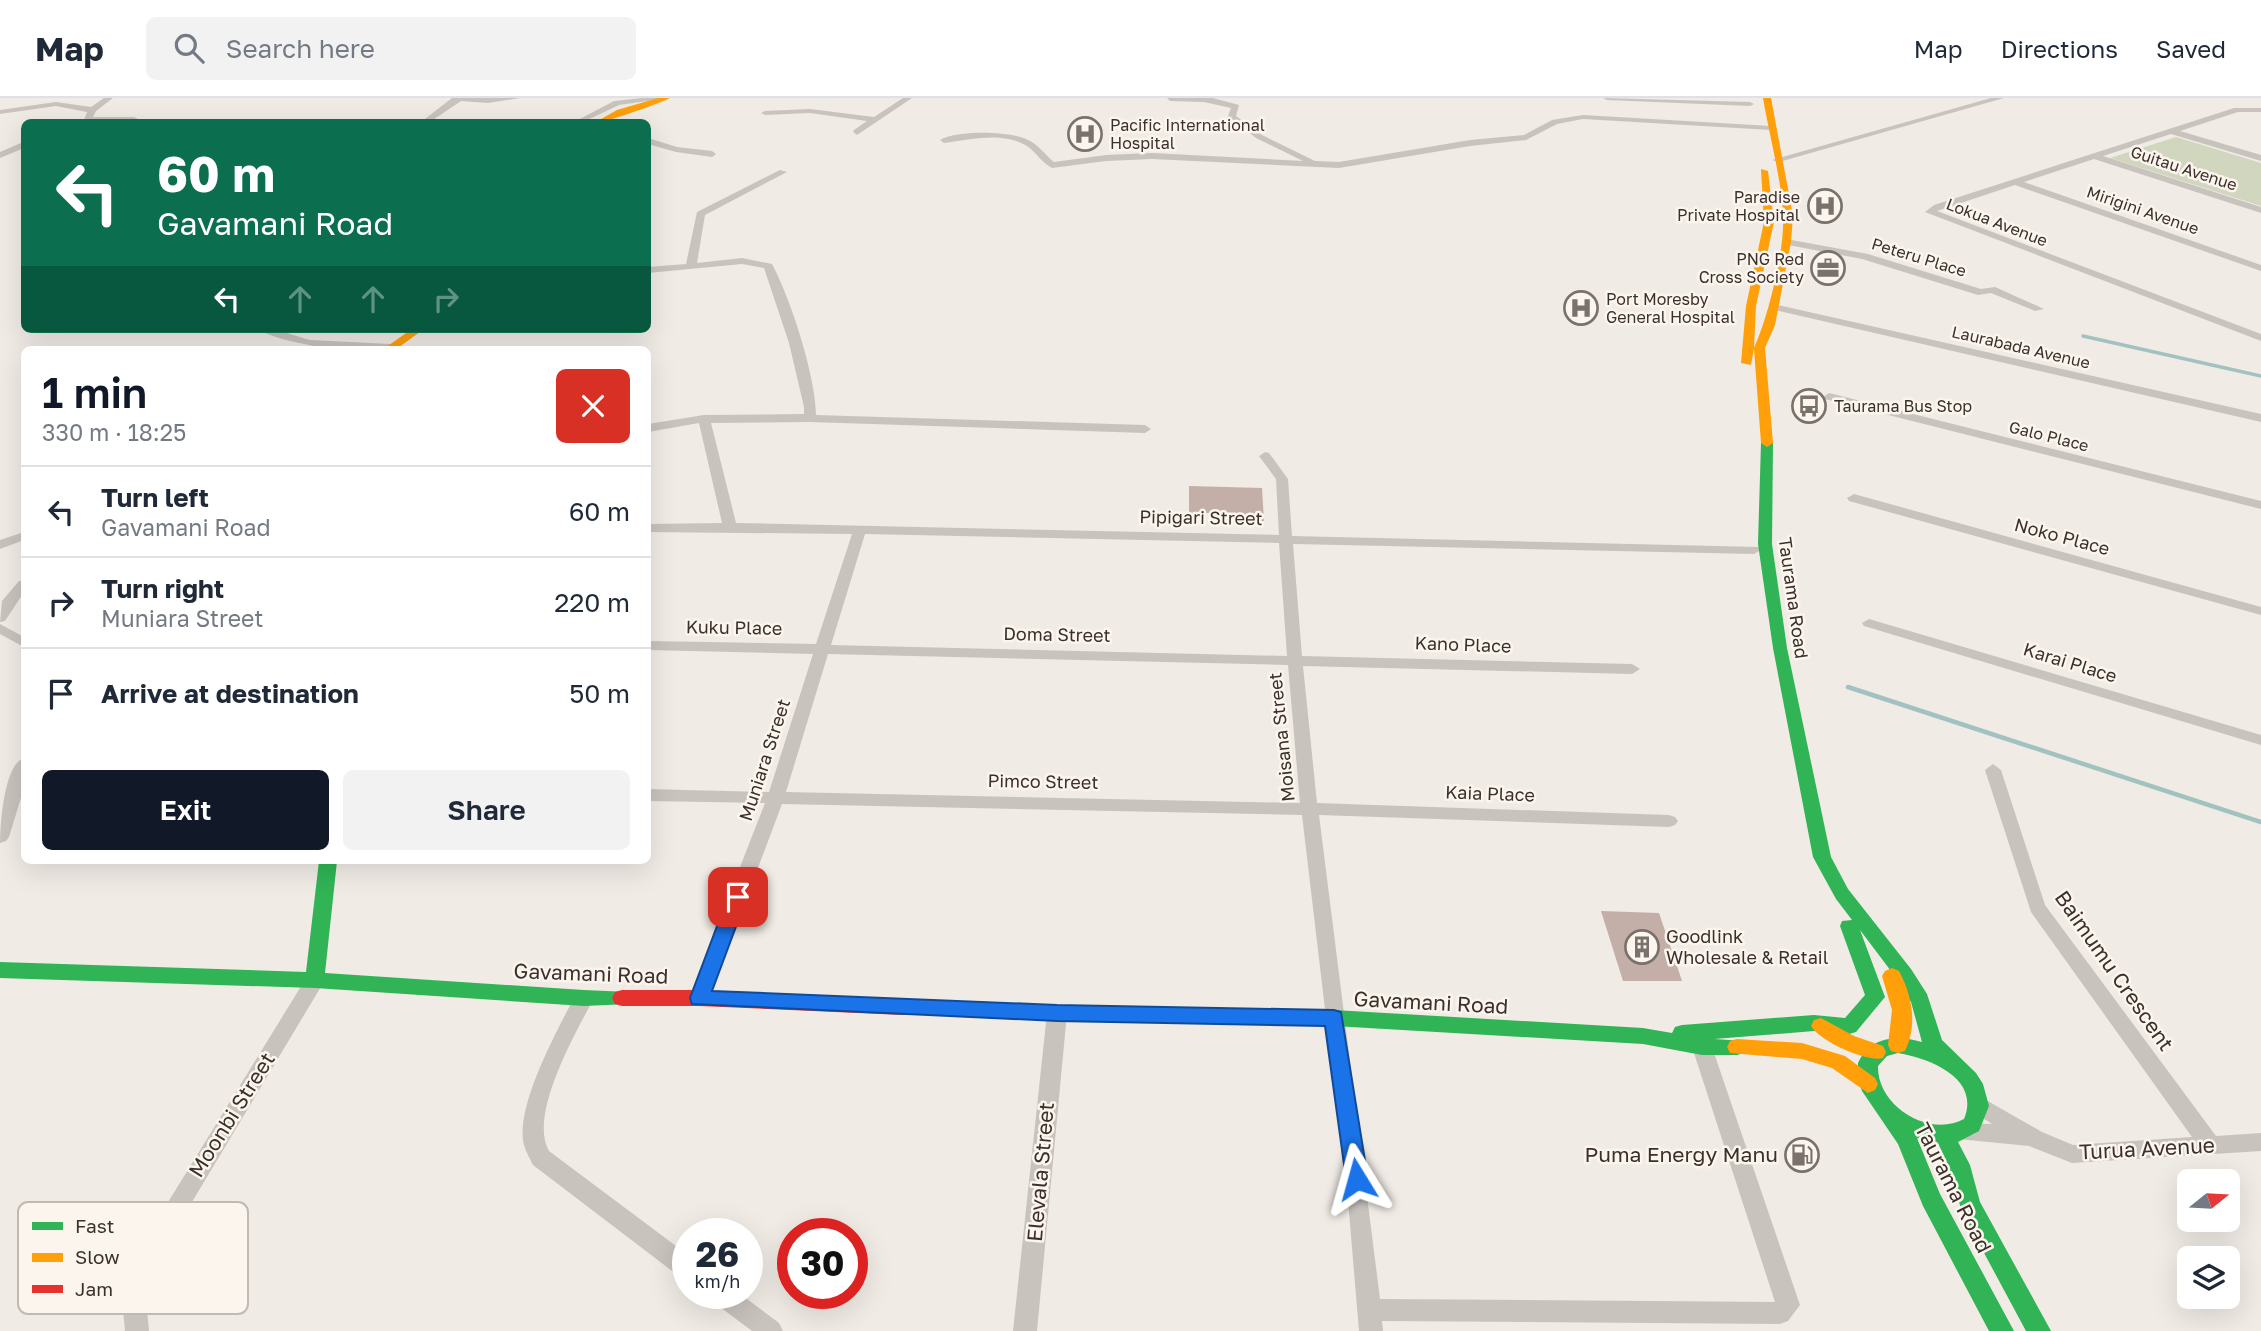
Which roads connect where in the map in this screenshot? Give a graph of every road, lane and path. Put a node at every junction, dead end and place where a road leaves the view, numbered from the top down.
1 (109, 98) edge
2 (457, 98) edge
3 (516, 98) edge
4 (666, 98) edge
5 (908, 98) edge
6 (1607, 98) edge
7 (1767, 98) edge
8 (2000, 98) edge
9 (1170, 99) edge
10 (1750, 101) edge
11 (92, 110) junction
12 (2261, 110) edge
13 (0, 112) edge
14 (765, 113) dead end
15 (85, 119) edge
16 (429, 119) edge
17 (584, 119) edge
18 (606, 119) edge
19 (876, 120) junction
20 (1764, 129) junction
21 (858, 132) dead end
22 (2173, 132) junction
23 (944, 140) dead end
24 (651, 142) edge
25 (21, 146) edge
26 (712, 154) dead end
27 (0, 155) edge
28 (2097, 157) junction
29 (2261, 158) edge
30 (1776, 160) junction
31 (1320, 164) junction
32 (783, 172) dead end
33 (2015, 182) junction
34 (2261, 209) edge
35 (1786, 242) junction
36 (691, 267) junction
37 (2261, 268) edge
38 (651, 270) edge
39 (1774, 307) junction
40 (2039, 309) dead end
41 (271, 333) edge
42 (413, 333) edge
43 (2261, 338) edge
44 (354, 346) edge
45 (393, 346) edge
46 (1829, 397) dead end
47 (810, 418) junction
48 (2261, 418) edge
49 (704, 419) junction
50 (651, 428) edge
51 (1145, 429) dead end
52 (1265, 456) dead end
53 (1854, 498) dead end
54 (2261, 505) edge
55 (730, 527) junction
56 (651, 528) edge
57 (860, 530) junction
58 (21, 537) edge
59 (1286, 539) junction
60 (0, 545) edge
61 (1754, 550) junction
62 (21, 588) edge
63 (2261, 611) edge
64 (0, 618) edge
65 (1869, 623) dead end
66 (0, 628) edge
67 (21, 641) edge
68 (651, 645) edge
69 (820, 649) junction
70 (1293, 660) junction
71 (1632, 669) dead end
72 (2261, 740) edge
73 (1993, 770) dead end
74 (1788, 771) dead end
75 (21, 773) edge
76 (651, 795) edge
77 (776, 796) junction
78 (1309, 809) junction
79 (1796, 810) dead end
80 (1669, 821) dead end
81 (0, 837) edge
82 (328, 864) edge
83 (1849, 926) junction
84 (0, 970) edge
85 (315, 980) junction
86 (584, 998) junction
87 (699, 998) junction
88 (1057, 1013) junction
89 (1334, 1018) junction
90 (1814, 1023) junction
91 (1643, 1036) junction
92 (1898, 1045) junction
93 (1702, 1047) junction
94 (1876, 1052) junction
95 (1954, 1065) junction
96 (1868, 1084) junction
97 (1881, 1105) junction
98 (1979, 1105) junction
99 (1952, 1133) junction
100 (2035, 1139) junction
101 (2261, 1142) edge
102 (2211, 1146) junction
103 (180, 1202) edge
104 (672, 1257) edge
105 (741, 1309) edge
106 (1371, 1321) edge
107 (771, 1331) edge
108 (1026, 1331) edge
109 (2002, 1331) edge
110 (2039, 1331) edge

1 - 11 street
2 - 3 street
2 - 16 street
4 - 17 street
4 - 18 main road
5 - 19 street
6 - 10 street
7 - 20 main road, Taurama Road
8 - 30 street
9 - 31 street
10 - 20 main road, Taurama Road
11 - 13 street
11 - 15 street
12 - 22 street, Lokua Avenue
14 - 19 street
19 - 21 street
20 - 30 main road, Taurama Road
20 - 31 street
20 - 61 main road, Taurama Road
22 - 28 street, Lokua Avenue
22 - 29 street
23 - 31 street
24 - 26 street
25 - 27 street
28 - 33 street, Lokua Avenue
28 - 34 street, Guitau Avenue
30 - 35 main road, Taurama Road
32 - 36 street
33 - 37 street, Mirigini Avenue
33 - 43 street, Lokua Avenue
35 - 39 main road, Taurama Road
35 - 40 street, Peteru Place
36 - 38 street
36 - 47 street
39 - 48 street, Laurabada Avenue
39 - 95 main road, Taurama Road
41 - 44 street
42 - 45 main road
46 - 54 street, Galo Place
47 - 49 street
47 - 51 street
49 - 50 street
49 - 55 street
52 - 59 street, Moisana Street
53 - 63 street, Noko Place
55 - 56 street, Pipigari Street
55 - 57 street, Pipigari Street
57 - 59 street, Pipigari Street
57 - 69 street, Muniara Street
58 - 60 street
59 - 61 street, Pipigari Street
59 - 70 street, Moisana Street
61 - 74 main road, Taurama Road
62 - 64 street
65 - 72 street, Karai Place
66 - 67 street
68 - 69 street, Kuku Place
69 - 70 street, Doma Street
69 - 77 street, Muniara Street
70 - 71 street, Kano Place
70 - 78 street, Moisana Street
73 - 102 street, Baimumu Crescent
75 - 81 street
76 - 77 street, Pimco Street
77 - 78 street, Pimco Street
77 - 87 street, Muniara Street
78 - 80 street, Kaia Place
78 - 89 street, Moisana Street
79 - 83 main road
82 - 85 main road
83 - 90 main road, Gavamani Road
83 - 92 main road
84 - 85 main road, Gavamani Road
85 - 86 main road, Gavamani Road
85 - 103 street, Moonbi Street
86 - 87 main road, Gavamani Road
86 - 104 street
87 - 88 main road, Gavamani Road
88 - 89 main road, Gavamani Road
88 - 108 street, Elevala Street
89 - 91 main road, Gavamani Road
89 - 106 street, Moisana Street
90 - 91 main road, Gavamani Road
90 - 94 main road
91 - 93 main road, Gavamani Road
92 - 94 main road
92 - 95 main road
93 - 96 main road, Gavamani Road
93 - 106 street
94 - 96 main road
95 - 98 main road
96 - 97 main road
97 - 99 main road
97 - 109 main road, Taurama Road
98 - 99 main road
98 - 100 street, Turua Avenue
99 - 100 street, Turua Avenue
99 - 110 main road, Taurama Road
100 - 102 street, Turua Avenue
101 - 102 street, Turua Avenue
105 - 107 street

